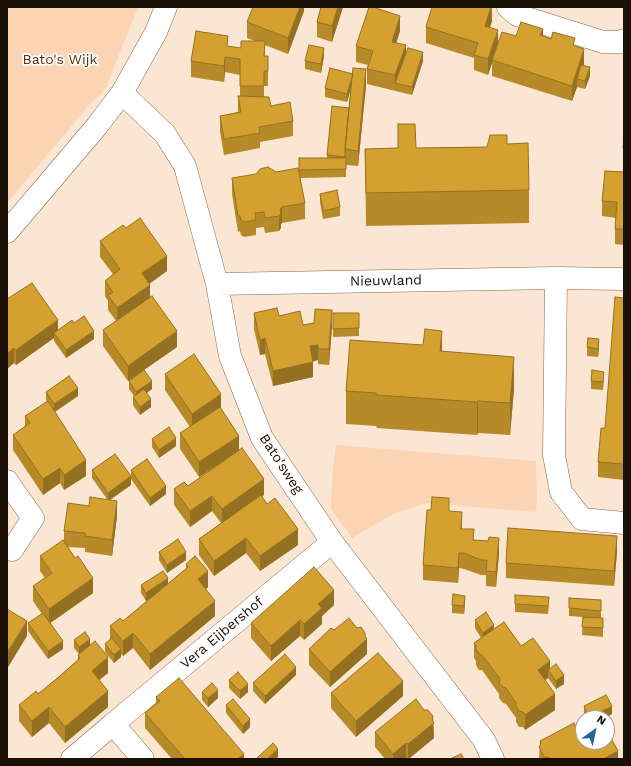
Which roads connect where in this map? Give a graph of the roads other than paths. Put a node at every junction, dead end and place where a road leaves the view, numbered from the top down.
1 (166, 7) edge
2 (508, 7) edge
3 (624, 40) edge
4 (122, 93) junction
5 (7, 232) edge
6 (556, 278) junction
7 (624, 279) edge
8 (217, 284) junction
9 (7, 481) edge
10 (624, 523) edge
11 (332, 542) junction
12 (12, 550) dead end
13 (113, 724) junction
14 (72, 759) edge
15 (143, 759) edge
16 (493, 759) edge

1 - 4 street
2 - 3 street
4 - 5 street
4 - 8 street, Bato'sweg
6 - 7 street, Nieuwland
6 - 8 street, Nieuwland
6 - 10 street
8 - 11 street, Bato'sweg
9 - 12 street
11 - 13 street, Vera Eijbershof
11 - 16 street, Bato'sweg
13 - 14 street, Vera Eijbershof
13 - 15 street

